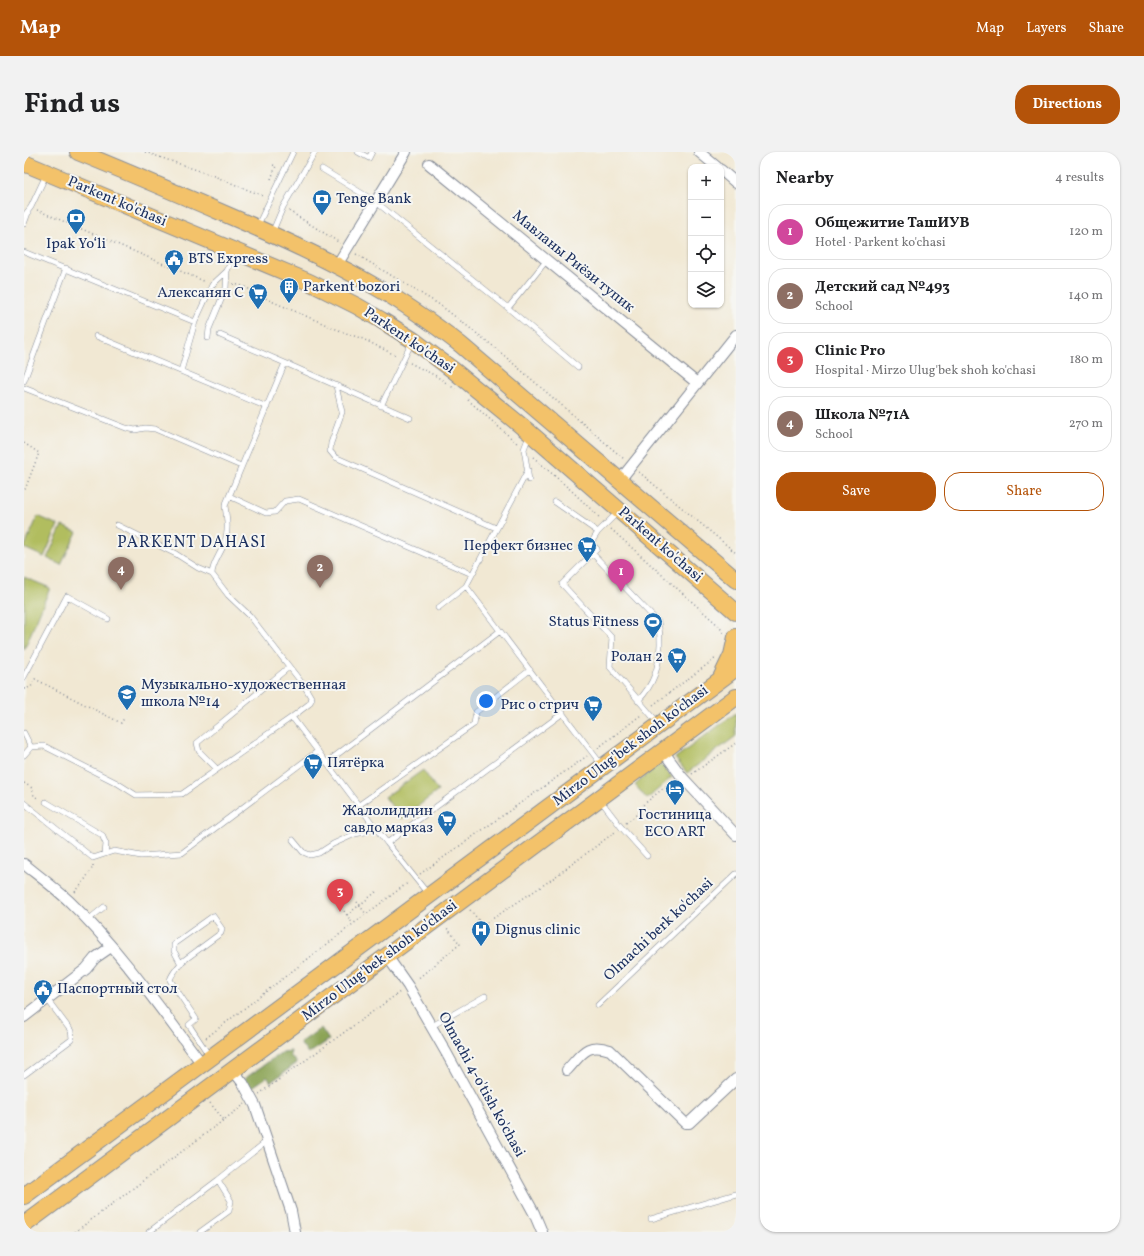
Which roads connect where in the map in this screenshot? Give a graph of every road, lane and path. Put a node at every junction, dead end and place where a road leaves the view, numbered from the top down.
1 (78, 152) edge
2 (293, 152) edge
3 (315, 152) edge
4 (358, 152) edge
5 (372, 152) edge
6 (406, 152) edge
7 (699, 152) edge
8 (24, 163) edge
9 (429, 164) dead end
10 (713, 164) edge
11 (273, 165) dead end
12 (322, 169) dead end
13 (48, 173) junction
14 (724, 173) edge
15 (271, 179) dead end
16 (239, 181) dead end
17 (736, 183) edge
18 (238, 186) dead end
19 (376, 202) junction
20 (28, 212) edge
21 (24, 224) edge
22 (256, 227) junction
23 (272, 234) junction
24 (236, 251) junction
25 (24, 252) edge
26 (547, 260) junction
27 (337, 265) junction
28 (66, 268) junction
29 (227, 270) junction
30 (226, 282) junction
31 (212, 285) junction
32 (508, 308) junction
33 (195, 322) junction
34 (220, 335) dead end
35 (736, 335) edge
36 (96, 336) dead end
37 (208, 338) dead end
38 (413, 340) junction
39 (403, 359) junction
40 (285, 363) junction
41 (578, 367) dead end
42 (181, 371) junction
43 (24, 381) edge
44 (697, 383) junction
45 (336, 386) junction
46 (24, 388) edge
47 (455, 389) dead end
48 (465, 398) dead end
49 (381, 406) junction
50 (267, 407) junction
51 (410, 418) dead end
52 (530, 433) junction
53 (24, 443) edge
54 (524, 449) junction
55 (241, 466) junction
56 (528, 470) junction
57 (529, 480) dead end
58 (620, 480) junction
59 (24, 492) edge
60 (229, 496) junction
61 (555, 502) dead end
62 (619, 510) junction
63 (606, 524) junction
64 (117, 525) dead end
65 (496, 528) junction
66 (598, 532) junction
67 (593, 554) junction
68 (212, 574) junction
69 (472, 574) junction
70 (736, 580) edge
71 (466, 586) junction
72 (438, 608) dead end
73 (735, 614) edge
74 (108, 619) dead end
75 (500, 630) junction
76 (731, 637) edge
77 (719, 655) dead end
78 (288, 667) junction
79 (736, 668) edge
80 (530, 670) junction
81 (24, 677) edge
82 (719, 681) junction
83 (24, 689) edge
84 (736, 697) edge
85 (638, 702) junction
86 (646, 710) junction
87 (563, 713) junction
88 (125, 717) dead end
89 (292, 717) junction
90 (659, 725) junction
91 (24, 733) edge
92 (736, 743) edge
93 (31, 747) junction
94 (318, 751) junction
95 (663, 751) junction
96 (592, 752) junction
97 (24, 755) edge
98 (326, 763) junction
99 (603, 767) junction
100 (217, 769) junction
101 (682, 777) junction
102 (670, 782) dead end
103 (24, 783) edge
104 (599, 798) junction
105 (46, 802) joint
106 (24, 803) edge
107 (359, 805) junction
108 (374, 826) junction
109 (621, 827) junction
110 (736, 835) edge
111 (293, 840) dead end
112 (387, 843) junction
113 (106, 854) junction
114 (647, 856) dead end
115 (93, 858) junction
116 (24, 864) edge
117 (736, 874) edge
118 (416, 877) junction
119 (376, 892) dead end
120 (430, 895) junction
121 (68, 900) junction
122 (357, 902) dead end
123 (360, 905) junction
124 (104, 907) dead end
125 (344, 911) dead end
126 (466, 911) dead end
127 (366, 914) junction
128 (347, 915) junction
129 (444, 919) junction
130 (88, 920) junction
131 (353, 924) junction
132 (111, 947) junction
133 (387, 956) junction
134 (181, 964) junction
135 (408, 986) junction
136 (485, 996) dead end
137 (47, 999) junction
138 (598, 1004) dead end
139 (24, 1016) edge
140 (432, 1026) junction
141 (200, 1043) junction
142 (206, 1060) junction
143 (233, 1070) junction
144 (567, 1070) dead end
145 (24, 1075) edge
146 (736, 1080) edge
147 (216, 1082) junction
148 (207, 1099) dead end
149 (252, 1099) junction
150 (224, 1120) junction
151 (268, 1141) junction
152 (218, 1180) junction
153 (736, 1194) edge
154 (24, 1196) edge
155 (651, 1219) dead end
156 (24, 1225) edge
157 (75, 1232) edge
158 (149, 1232) edge
159 (200, 1232) edge
160 (295, 1232) edge
161 (542, 1232) edge

1 - 22 main road, Parkent ko'chasi
2 - 22 lane
3 - 23 lane
4 - 5 lane
6 - 19 street
7 - 10 street
8 - 13 main road, Parkent ko'chasi
9 - 26 street, Мавланы Риёзи тупик
11 - 15 path
12 - 19 lane
13 - 20 lane
13 - 24 main road, Parkent ko'chasi
14 - 17 street
16 - 18 path
19 - 27 street
19 - 32 lane
20 - 21 lane
20 - 31 path
22 - 23 main road, Parkent ko'chasi
23 - 27 main road, Parkent ko'chasi
24 - 29 lane
24 - 38 main road, Parkent ko'chasi
25 - 28 lane
26 - 32 lane
26 - 44 street, Мавланы Риёзи тупик
27 - 58 main road, Parkent ko'chasi
28 - 33 lane
28 - 43 lane
29 - 30 lane
29 - 31 lane
30 - 37 lane
30 - 39 path
31 - 33 lane
32 - 41 lane
33 - 42 lane
34 - 40 lane
35 - 44 street
36 - 42 lane
38 - 39 lane
38 - 52 main road, Parkent ko'chasi
39 - 47 path
39 - 49 lane
40 - 45 lane
40 - 50 lane
42 - 50 lane
44 - 58 street
45 - 49 lane
45 - 65 lane
46 - 55 lane
48 - 54 path
49 - 51 lane
50 - 55 lane
52 - 54 lane
52 - 62 main road, Parkent ko'chasi
53 - 59 path
54 - 56 lane
54 - 63 path
55 - 60 lane
56 - 57 lane
56 - 65 lane
58 - 70 main road, Parkent ko'chasi
60 - 68 lane
60 - 69 lane
61 - 66 lane
62 - 63 lane
62 - 73 main road, Parkent ko'chasi
63 - 66 lane
63 - 76 path
64 - 68 lane
65 - 69 lane
66 - 67 lane
67 - 85 lane
67 - 85 lane
68 - 78 lane
69 - 71 lane
71 - 72 lane
71 - 75 lane
74 - 81 lane
75 - 80 lane
75 - 98 lane
76 - 82 main road
77 - 86 path
78 - 89 lane
78 - 100 lane
79 - 82 main road, Mirzo Ulug'bek shoh ko'chasi
80 - 87 lane
80 - 107 lane
82 - 90 main road, Mirzo Ulug'bek shoh ko'chasi
83 - 88 path
84 - 95 main road, Mirzo Ulug'bek shoh ko'chasi
85 - 86 lane
86 - 90 lane
86 - 96 path
87 - 96 lane
87 - 112 lane
89 - 94 lane
89 - 100 lane
90 - 99 main road, Mirzo Ulug'bek shoh ko'chasi
91 - 93 lane
92 - 101 path
93 - 97 lane
93 - 100 lane
94 - 98 lane
94 - 113 lane
95 - 101 street
95 - 104 main road, Mirzo Ulug'bek shoh ko'chasi
96 - 99 lane
96 - 118 path
98 - 107 lane
99 - 120 main road, Mirzo Ulug'bek shoh ko'chasi
101 - 110 street
102 - 109 path
103 - 105 path
104 - 109 lane
104 - 129 main road, Mirzo Ulug'bek shoh ko'chasi
105 - 113 lane
106 - 115 lane
107 - 108 lane
108 - 111 lane
108 - 112 lane
109 - 114 lane
109 - 126 path
112 - 118 lane
113 - 115 lane
115 - 121 path
116 - 121 street
117 - 138 lane, Olmachi berk ko'chasi
118 - 120 lane
118 - 127 path
119 - 123 path
120 - 129 main road
120 - 142 main road, Mirzo Ulug'bek shoh ko'chasi
121 - 130 street
122 - 123 path
123 - 127 path
123 - 128 path
124 - 130 lane
125 - 128 path
127 - 131 path
128 - 131 path
129 - 133 main road, Mirzo Ulug'bek shoh ko'chasi
129 - 135 path
130 - 132 street
131 - 141 path
132 - 137 street
132 - 142 street
133 - 135 street, Olmachi 4-o'tish ko'chasi
133 - 143 main road, Mirzo Ulug'bek shoh ko'chasi
134 - 134 lane
134 - 141 lane
135 - 140 street, Olmachi 4-o'tish ko'chasi
135 - 149 path
136 - 140 lane
137 - 139 street
137 - 145 lane
140 - 161 street, Olmachi 4-o'tish ko'chasi
141 - 142 lane
142 - 147 main road
142 - 154 main road, Mirzo Ulug'bek shoh ko'chasi
143 - 147 main road, Mirzo Ulug'bek shoh ko'chasi
143 - 149 street
144 - 146 street
147 - 156 main road, Mirzo Ulug'bek shoh ko'chasi
148 - 150 path
149 - 150 path
149 - 151 street
150 - 157 path
151 - 152 lane
151 - 160 street
152 - 158 lane
152 - 159 lane
153 - 155 lane

